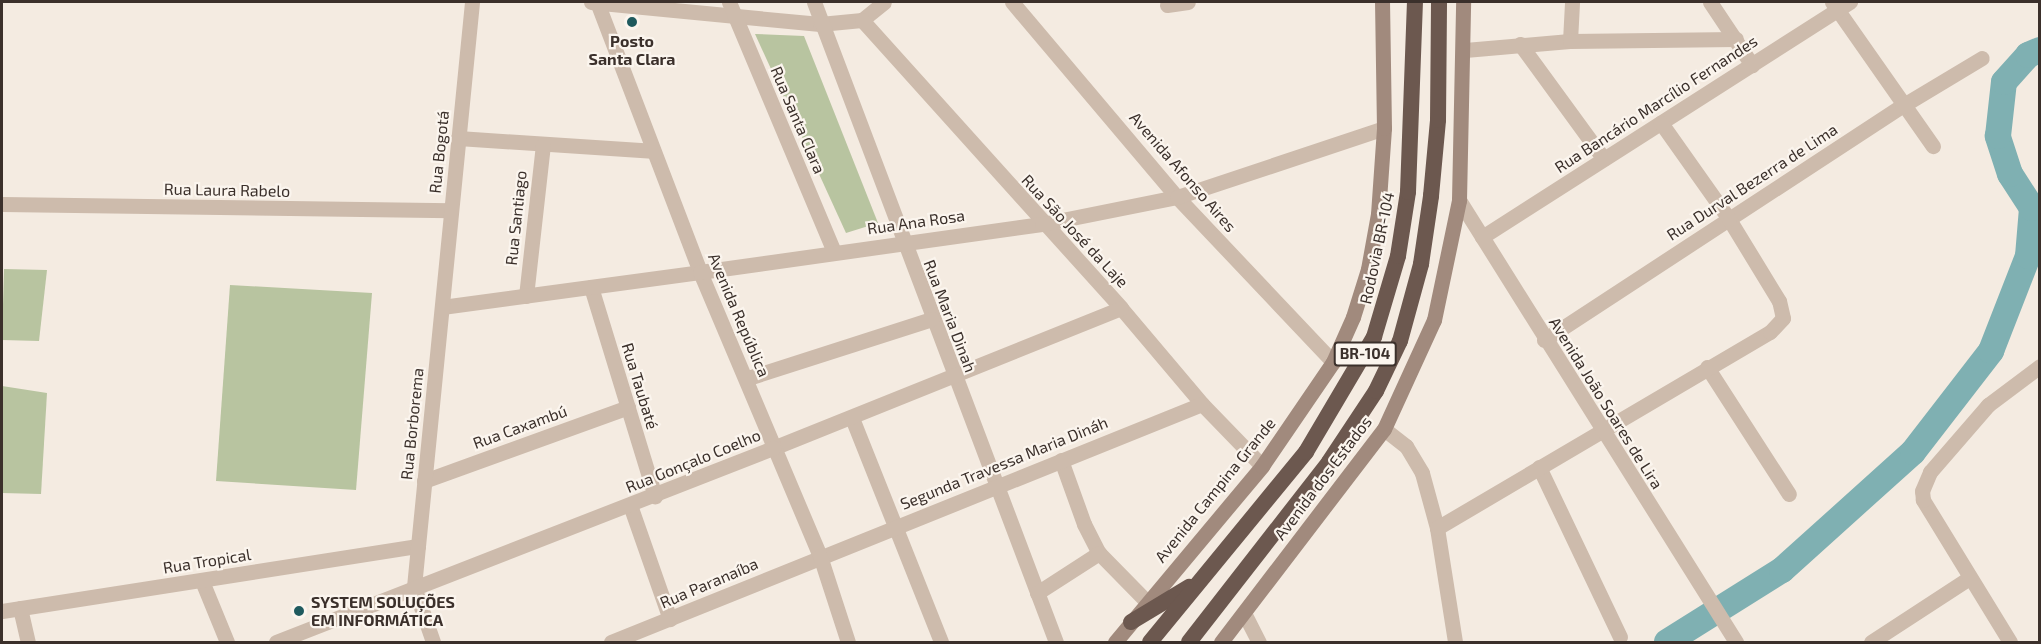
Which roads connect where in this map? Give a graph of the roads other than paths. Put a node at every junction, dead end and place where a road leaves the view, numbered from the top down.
1 (472, 2) edge
2 (591, 2) edge
3 (597, 2) edge
4 (814, 2) edge
5 (884, 2) edge
6 (1012, 2) edge
7 (1188, 2) edge
8 (1382, 2) edge
9 (1415, 2) edge
10 (1439, 2) edge
11 (1463, 2) edge
12 (1572, 2) edge
13 (1710, 2) edge
14 (1839, 4) edge
15 (1167, 6) dead end
16 (731, 8) edge
17 (861, 20) junction
18 (820, 24) junction
19 (1736, 39) junction
20 (1570, 41) junction
21 (1520, 44) junction
22 (1465, 50) junction
23 (1982, 58) dead end
24 (1752, 65) junction
25 (1902, 106) junction
26 (1661, 123) junction
27 (1384, 128) junction
28 (458, 138) junction
29 (543, 145) junction
30 (1933, 146) dead end
31 (652, 151) junction
32 (1604, 159) junction
33 (1177, 197) junction
34 (1459, 200) junction
35 (2, 204) edge
36 (451, 210) junction
37 (1729, 219) junction
38 (1042, 224) junction
39 (1482, 237) junction
40 (903, 242) junction
41 (834, 252) junction
42 (700, 272) junction
43 (591, 287) junction
44 (526, 296) junction
45 (442, 307) junction
46 (1121, 308) junction
47 (932, 319) junction
48 (1544, 340) junction
49 (1333, 362) junction
50 (2040, 366) edge
51 (1707, 367) junction
52 (954, 375) junction
53 (748, 378) junction
54 (1202, 404) junction
55 (628, 407) junction
56 (852, 418) junction
57 (1384, 429) junction
58 (1602, 431) junction
59 (773, 448) junction
60 (1061, 460) junction
61 (1263, 466) junction
62 (1539, 466) junction
63 (424, 481) junction
64 (996, 485) junction
65 (1790, 494) dead end
66 (655, 496) junction
67 (630, 505) junction
68 (897, 525) junction
69 (1437, 528) junction
70 (418, 546) junction
71 (1099, 553) junction
72 (820, 556) junction
73 (1968, 578) junction
74 (202, 580) junction
75 (1200, 580) junction
76 (414, 587) junction
77 (1036, 593) junction
78 (1146, 601) junction
79 (20, 608) junction
80 (2, 610) edge
81 (1244, 613) junction
82 (670, 619) junction
83 (1131, 622) junction
84 (1620, 637) dead end
85 (28, 642) edge
86 (227, 642) edge
87 (276, 642) edge
88 (433, 642) edge
89 (611, 642) edge
90 (848, 642) edge
91 (941, 642) edge
92 (1056, 642) edge
93 (1115, 642) edge
94 (1150, 642) edge
95 (1189, 642) edge
96 (1221, 642) edge
97 (1259, 642) edge
98 (1454, 642) edge
99 (1736, 642) edge
100 (1871, 642) edge
101 (2010, 642) edge

1 - 28 street, Rua Bogotá
2 - 3 street
3 - 16 street
3 - 31 street, Avenida República
4 - 18 street, Rua Maria Dinah
5 - 17 street
6 - 33 street, Avenida Afonso Aires
7 - 15 street
8 - 27 main road, Avenida Campina Grande
9 - 75 highway, Rodovia BR-104 / BR-104
10 - 95 highway, BR-104
11 - 22 main road, Avenida dos Estados
12 - 20 street
13 - 19 street
14 - 24 street, Rua Bancário Marcílio Fernandes
14 - 25 street
16 - 18 street
16 - 41 street, Rua Santa Clara
17 - 18 street
17 - 38 street, Rua São José da Laje
18 - 40 street, Rua Maria Dinah
19 - 20 street
19 - 24 street
20 - 21 street
21 - 22 street
21 - 32 street
22 - 34 main road, Avenida dos Estados
23 - 25 street, Rua Durval Bezerra de Lima
24 - 26 street, Rua Bancário Marcílio Fernandes
25 - 30 street
25 - 37 street, Rua Durval Bezerra de Lima
26 - 32 street, Rua Bancário Marcílio Fernandes
26 - 37 street
27 - 33 street, Rua Ana Rosa
27 - 49 main road, Avenida Campina Grande
28 - 29 street
28 - 36 street, Rua Bogotá
29 - 31 street
29 - 44 street, Rua Santiago
31 - 42 street, Avenida República
32 - 39 street, Rua Bancário Marcílio Fernandes
33 - 38 street, Rua Ana Rosa
33 - 49 street, Avenida Afonso Aires
34 - 39 street, Avenida João Soares de Lira
34 - 57 main road, Avenida dos Estados
35 - 36 street, Rua Laura Rabelo
36 - 45 street, Rua Bogotá
37 - 48 street, Rua Durval Bezerra de Lima
37 - 51 street
38 - 40 street, Rua Ana Rosa
38 - 46 street, Rua São José da Laje
39 - 48 street, Avenida João Soares de Lira
40 - 41 street, Rua Ana Rosa
40 - 47 street, Rua Maria Dinah
41 - 42 street, Rua Ana Rosa
42 - 43 street, Rua Ana Rosa
42 - 53 street, Avenida República
43 - 44 street, Rua Ana Rosa
43 - 55 street, Rua Taubaté
44 - 45 street, Rua Ana Rosa
45 - 63 street, Rua Borborema
46 - 52 street, Rua Gonçalo Coelho
46 - 54 street, Rua São José da Laje
47 - 52 street, Rua Maria Dinah
47 - 53 street
48 - 58 street, Avenida João Soares de Lira
49 - 61 main road, Avenida Campina Grande
50 - 73 street
51 - 58 street
51 - 65 street
52 - 56 street, Rua Gonçalo Coelho
52 - 64 street, Rua Maria Dinah
53 - 59 street, Avenida República
54 - 60 street, Segunda Travessa Maria Dináh
54 - 61 street, Rua São José da Laje
55 - 63 street, Rua Caxambú
55 - 66 street, Rua Taubaté
56 - 59 street, Rua Gonçalo Coelho
56 - 68 street
57 - 69 street
57 - 81 main road, Avenida dos Estados
58 - 62 street
58 - 99 street, Avenida João Soares de Lira
59 - 66 street, Rua Gonçalo Coelho
59 - 72 street, Avenida República
60 - 64 street, Segunda Travessa Maria Dináh
60 - 71 street
61 - 78 main road, Avenida Campina Grande
62 - 69 street
62 - 84 street
63 - 70 street, Rua Borborema
64 - 68 street, Segunda Travessa Maria Dináh
64 - 77 street, Rua Maria Dinah
66 - 67 street, Rua Gonçalo Coelho
67 - 76 street, Rua Gonçalo Coelho
67 - 82 street
68 - 72 street, Segunda Travessa Maria Dináh
68 - 91 street
69 - 98 street
70 - 74 street, Rua Tropical
70 - 76 street, Rua Borborema
71 - 77 street
71 - 78 street
72 - 82 street, Rua Paranaíba
72 - 90 street, Avenida República
73 - 100 street
73 - 101 street
74 - 79 street, Rua Tropical
74 - 86 street
75 - 83 highway
75 - 94 highway, Rodovia BR-104 / BR-104
76 - 87 street, Rua Gonçalo Coelho
76 - 88 street
77 - 92 street, Rua Maria Dinah
78 - 83 main road, Avenida Campina Grande
79 - 80 street, Rua Tropical
79 - 85 street
81 - 96 main road, Avenida dos Estados
81 - 97 street
82 - 89 street, Rua Paranaíba
83 - 93 main road, Avenida Campina Grande

